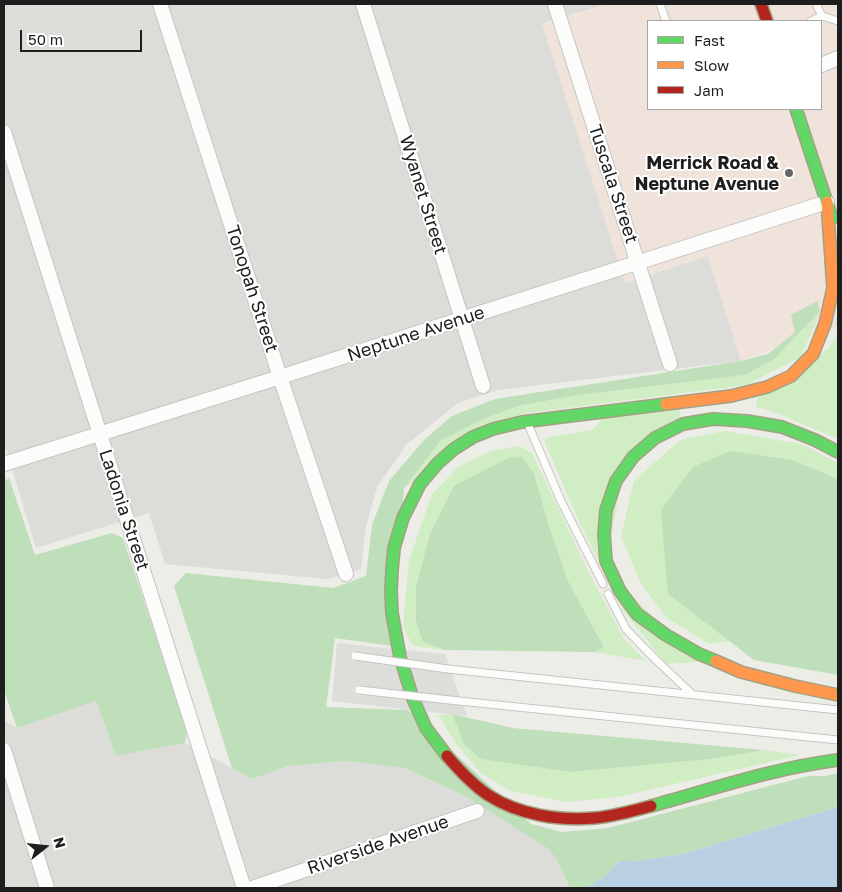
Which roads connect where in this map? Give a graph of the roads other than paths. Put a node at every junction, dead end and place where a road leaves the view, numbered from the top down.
1 (160, 4) edge
2 (363, 4) edge
3 (555, 4) edge
4 (660, 4) edge
5 (763, 4) edge
6 (816, 4) edge
7 (822, 16) junction
8 (666, 20) edge
9 (767, 20) edge
10 (813, 20) edge
11 (838, 21) edge
12 (838, 58) edge
13 (822, 65) edge
14 (796, 110) edge
15 (4, 132) edge
16 (827, 202) junction
17 (838, 235) edge
18 (637, 262) junction
19 (462, 319) junction
20 (670, 364) dead end
21 (280, 377) junction
22 (483, 386) dead end
23 (527, 421) junction
24 (100, 434) junction
25 (838, 452) edge
26 (4, 464) edge
27 (346, 574) dead end
28 (355, 656) dead end
29 (359, 690) dead end
30 (692, 694) junction
31 (838, 695) edge
32 (838, 710) edge
33 (838, 740) edge
34 (4, 750) edge
35 (838, 760) edge
36 (476, 812) dead end
37 (47, 888) edge
38 (244, 888) edge
39 (252, 888) edge

1 - 21 street, Tonopah Street
2 - 19 street, Wyanet Street
3 - 18 street, Tuscala Street
4 - 8 lane
5 - 9 main road
6 - 7 lane
7 - 10 lane
7 - 11 lane
12 - 13 street
14 - 16 main road
15 - 24 street, Ladonia Street
16 - 17 main road
16 - 18 street, Neptune Avenue
16 - 23 main road
18 - 19 street, Neptune Avenue
18 - 20 street, Tuscala Street
19 - 21 street, Neptune Avenue
19 - 22 street, Wyanet Street
21 - 24 street, Neptune Avenue
21 - 27 street, Tonopah Street
23 - 30 lane
23 - 35 main road
24 - 26 street, Neptune Avenue
24 - 38 street, Ladonia Street
25 - 31 main road
28 - 30 lane, bridge
29 - 33 lane, bridge
30 - 32 lane
34 - 37 street
36 - 39 street, Riverside Avenue

